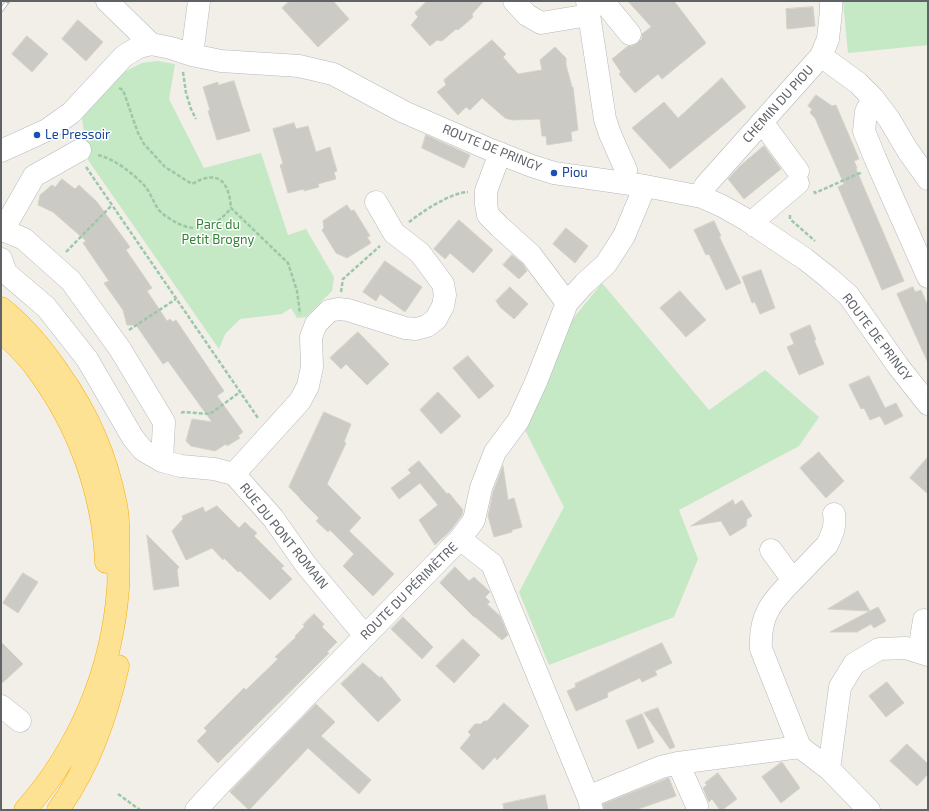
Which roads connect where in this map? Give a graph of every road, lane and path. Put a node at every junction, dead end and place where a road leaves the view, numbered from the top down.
1 (107, 1) edge
2 (199, 1) edge
3 (514, 1) edge
4 (831, 1) edge
5 (593, 6) edge
6 (630, 34) dead end
7 (151, 44) junction
8 (821, 56) junction
9 (187, 62) junction
10 (121, 83) dead end
11 (119, 88) junction
12 (114, 92) dead end
13 (873, 98) junction
14 (196, 119) dead end
15 (762, 122) junction
16 (1, 151) edge
17 (83, 151) junction
18 (500, 153) junction
19 (844, 180) dead end
20 (928, 180) edge
21 (634, 185) junction
22 (821, 190) dead end
23 (486, 191) junction
24 (702, 197) junction
25 (376, 202) dead end
26 (112, 205) junction
27 (231, 208) junction
28 (416, 217) dead end
29 (755, 226) junction
30 (2, 230) edge
31 (394, 233) junction
32 (1, 259) edge
33 (54, 265) junction
34 (928, 277) edge
35 (343, 279) dead end
36 (176, 299) junction
37 (567, 303) junction
38 (1, 308) edge
39 (1, 331) edge
40 (312, 337) junction
41 (116, 345) junction
42 (92, 368) junction
43 (240, 392) junction
44 (928, 404) edge
45 (183, 412) junction
46 (172, 420) junction
47 (262, 424) dead end
48 (162, 461) junction
49 (234, 474) junction
50 (834, 514) dead end
51 (119, 522) junction
52 (460, 539) junction
53 (771, 550) dead end
54 (793, 580) junction
55 (924, 620) dead end
56 (365, 636) junction
57 (924, 653) edge
58 (1, 706) edge
59 (20, 721) dead end
60 (800, 747) junction
61 (678, 763) junction
62 (829, 769) junction
63 (118, 794) dead end
64 (590, 803) edge
65 (697, 806) dead end
66 (7, 810) edge
67 (24, 810) edge
68 (58, 810) edge
69 (140, 810) edge
70 (196, 810) edge
71 (869, 810) edge

1 - 7 street
2 - 9 street
3 - 5 street
4 - 8 street, CHEMIN DU PIOU
5 - 6 street
5 - 21 street
7 - 9 street, ROUTE DE PRINGY
7 - 16 street
8 - 13 street
8 - 15 street, CHEMIN DU PIOU
9 - 14 path
9 - 18 street, ROUTE DE PRINGY
10 - 11 path
11 - 12 path
11 - 27 path
13 - 20 street
13 - 34 street
15 - 24 street, CHEMIN DU PIOU
15 - 29 street
17 - 26 path
17 - 27 path
17 - 30 street
18 - 21 street, ROUTE DE PRINGY
18 - 23 street
19 - 22 path
21 - 24 street, ROUTE DE PRINGY
21 - 37 street
23 - 28 path
23 - 37 street
24 - 29 street, ROUTE DE PRINGY
25 - 31 street
26 - 33 path
26 - 36 path
27 - 40 path
29 - 44 street, ROUTE DE PRINGY
30 - 33 street
31 - 35 path
31 - 40 street
32 - 42 street, RUE DU PONT ROMAIN
33 - 41 street
36 - 41 path
36 - 43 path
37 - 52 street
38 - 51 highway
39 - 66 highway
40 - 49 street
41 - 42 street
41 - 46 street
42 - 48 street, RUE DU PONT ROMAIN
43 - 45 path
43 - 47 path
45 - 46 path
45 - 46 path
46 - 48 street
48 - 49 street, RUE DU PONT ROMAIN
49 - 56 street, RUE DU PONT ROMAIN
50 - 54 street
51 - 67 highway
51 - 68 highway
52 - 56 street, ROUTE DU PÉRIMÈTRE
52 - 64 street, ROUTE DU PÉRIMÈTRE
53 - 54 street
54 - 60 street
55 - 57 street
56 - 70 street, ROUTE DU PÉRIMÈTRE
57 - 62 street
58 - 59 street
60 - 61 street
60 - 62 street
61 - 64 street
61 - 65 street
62 - 71 street
63 - 69 path

